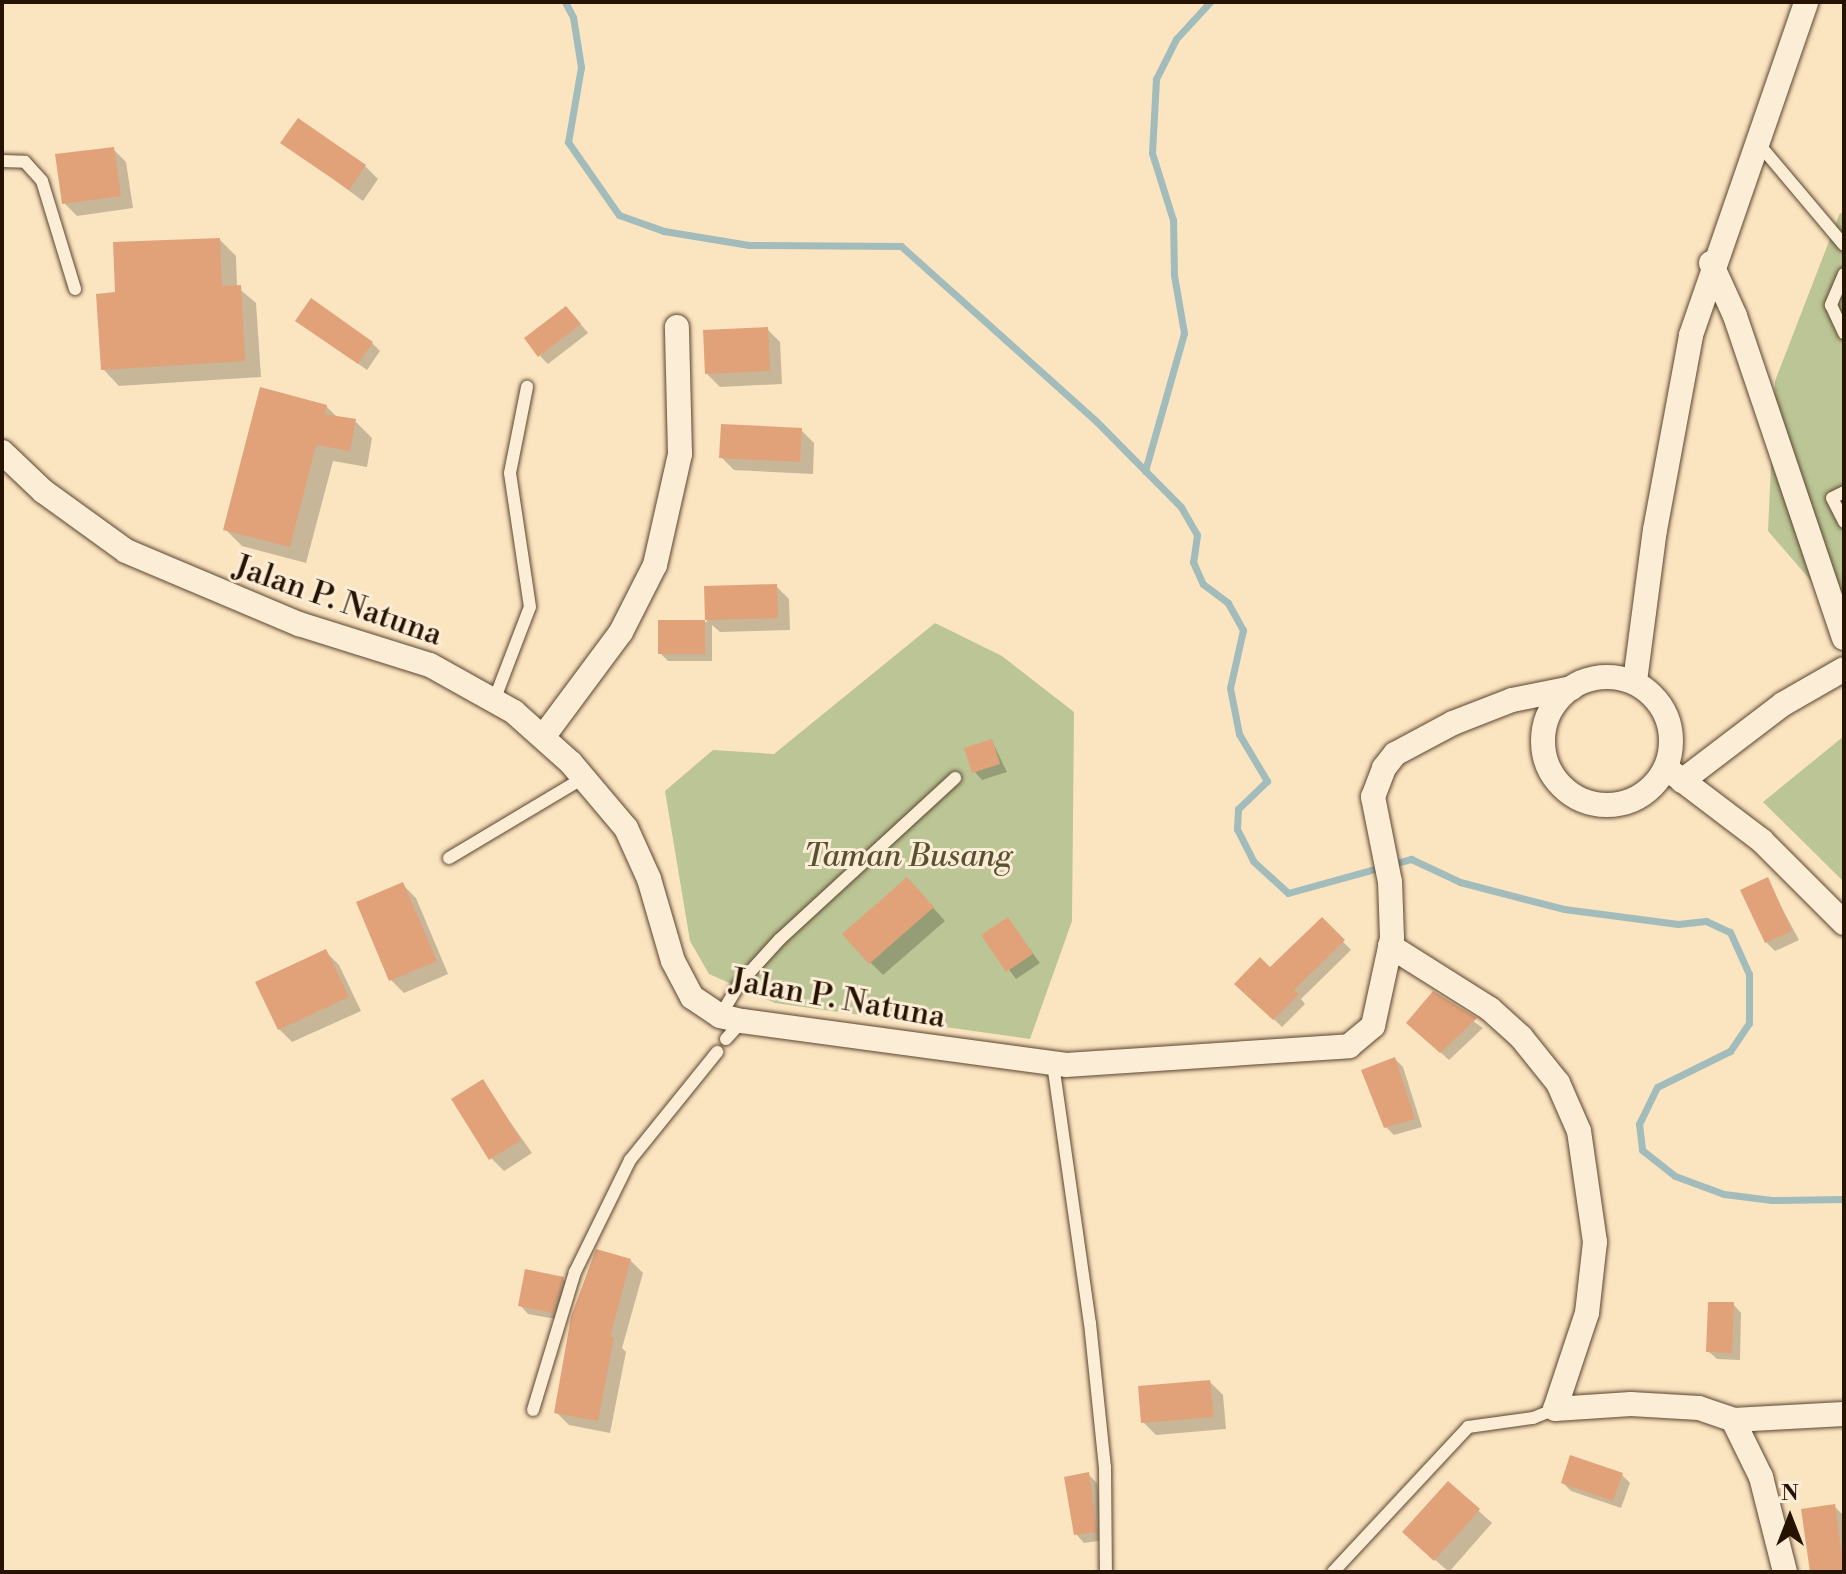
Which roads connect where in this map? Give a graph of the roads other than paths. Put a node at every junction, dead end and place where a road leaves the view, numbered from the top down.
1 (1806, 2) edge
2 (1756, 141) junction
3 (2, 161) edge
4 (1844, 245) edge
5 (1711, 263) junction
6 (1844, 274) edge
7 (75, 289) dead end
8 (677, 327) dead end
9 (1844, 333) edge
10 (527, 387) dead end
11 (2, 452) edge
12 (1844, 492) edge
13 (1844, 522) edge
14 (1844, 638) edge
15 (1844, 669) edge
16 (1635, 681) junction
17 (1572, 688) junction
18 (495, 698) junction
19 (543, 737) junction
20 (1674, 775) junction
21 (585, 777) junction
22 (955, 778) dead end
23 (449, 858) dead end
24 (1844, 923) edge
25 (1390, 946) junction
26 (729, 1025) junction
27 (717, 1052) dead end
28 (1053, 1064) junction
29 (1555, 1409) junction
30 (533, 1410) dead end
31 (1844, 1414) edge
32 (1733, 1420) junction
33 (1106, 1572) edge
34 (1333, 1572) edge
35 (1785, 1572) edge

1 - 2 street
2 - 4 lane
2 - 5 street
3 - 7 lane
5 - 14 street
5 - 16 street
6 - 9 lane
8 - 19 street
10 - 18 lane
11 - 18 street, Jalan P. Natuna
12 - 13 lane
15 - 20 street
16 - 17 street
16 - 20 street
17 - 20 street
17 - 25 street, Jalan P. Natuna
18 - 19 street, Jalan P. Natuna
19 - 21 street, Jalan P. Natuna
20 - 24 street
21 - 23 lane
21 - 26 street, Jalan P. Natuna
22 - 26 lane
25 - 28 street, Jalan P. Natuna
25 - 29 street
26 - 28 street, Jalan P. Natuna
27 - 30 lane
28 - 33 lane
29 - 32 street
29 - 34 lane
31 - 32 street
32 - 35 street

